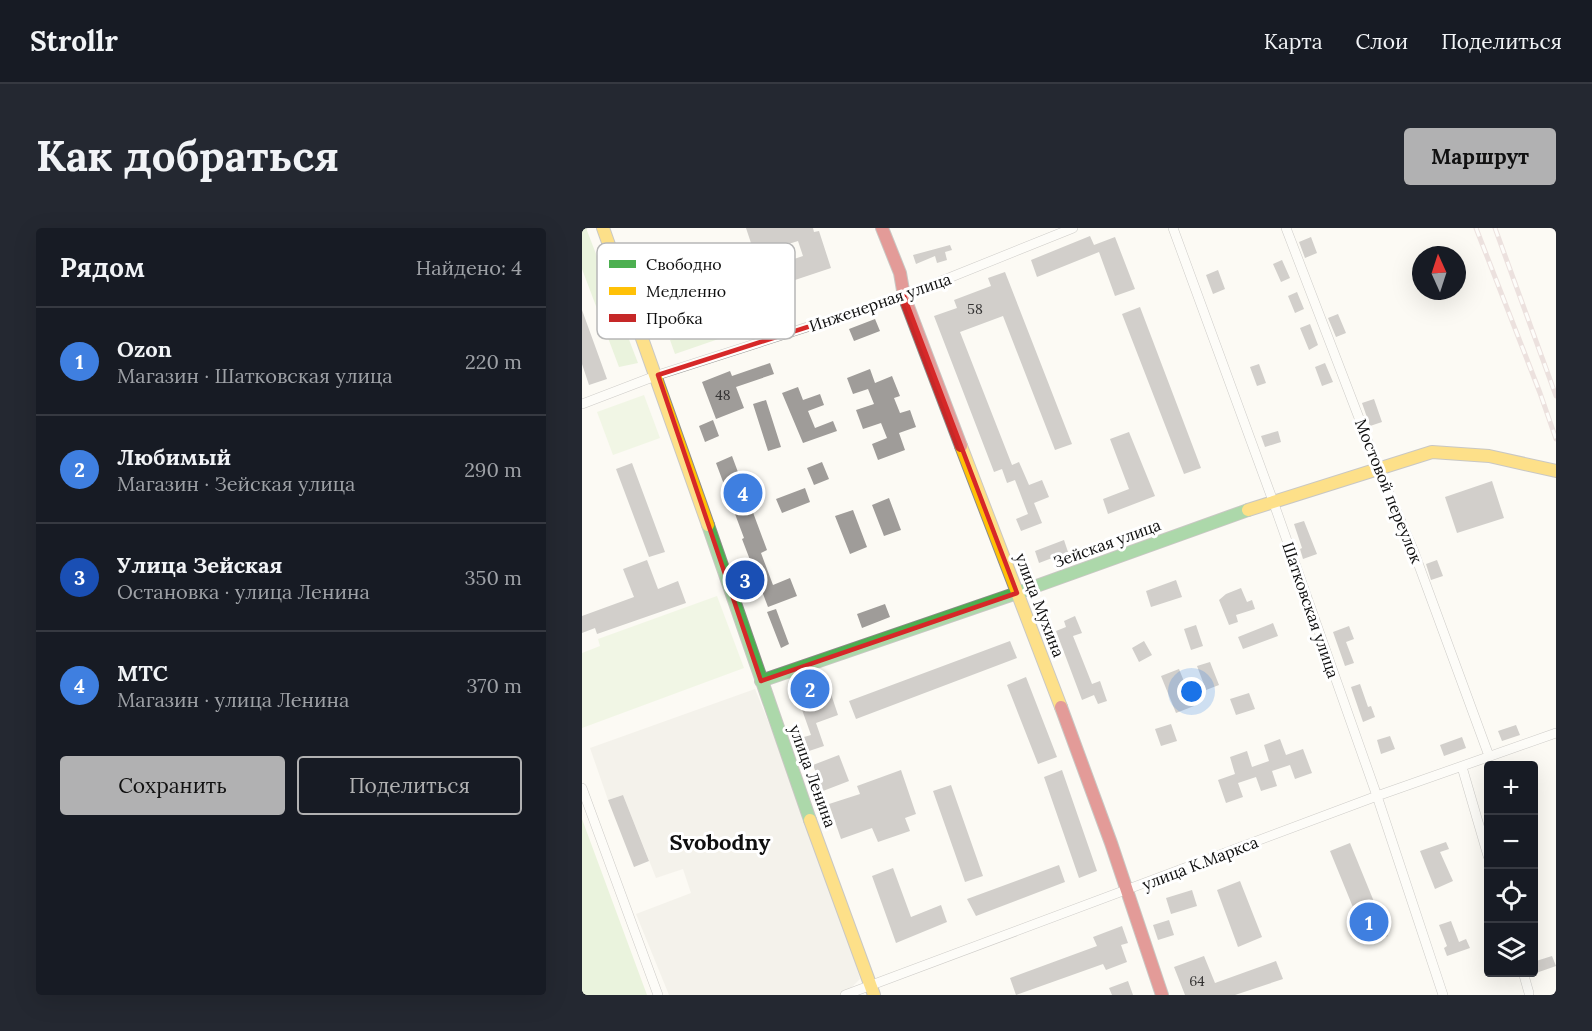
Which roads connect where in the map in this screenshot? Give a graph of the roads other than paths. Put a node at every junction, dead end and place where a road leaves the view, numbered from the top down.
1 (603, 228) edge
2 (882, 228) edge
3 (1073, 228) edge
4 (1286, 228) edge
5 (1177, 229) edge
6 (609, 243) edge
7 (904, 296) junction
8 (795, 331) edge
9 (645, 339) edge
10 (770, 339) edge
11 (658, 375) junction
12 (582, 404) edge
13 (1379, 470) junction
14 (1556, 471) edge
15 (1273, 501) junction
16 (1017, 593) junction
17 (761, 681) junction
18 (1556, 733) edge
19 (1489, 756) junction
20 (1462, 766) junction
21 (582, 788) edge
22 (1377, 796) junction
23 (1484, 842) edge
24 (1127, 890) junction
25 (1524, 977) edge
26 (872, 991) edge
27 (1529, 993) dead end
28 (658, 995) edge
29 (845, 995) edge
30 (1162, 995) edge
31 (1443, 995) edge

1 - 6 street, улица Ленина
2 - 7 street, улица Мухина
3 - 7 street, Инженерная улица
4 - 13 street, Мостовой переулок
5 - 15 street, Шатковская улица
7 - 8 street, Инженерная улица
7 - 16 street, улица Мухина
9 - 11 street, улица Ленина
10 - 11 street, Инженерная улица
11 - 12 street, Инженерная улица
11 - 17 street, улица Ленина
13 - 14 street, Зейская улица
13 - 15 street, Зейская улица
13 - 19 street, Мостовой переулок
15 - 16 street, Зейская улица
15 - 22 street, Шатковская улица
16 - 17 street, Зейская улица
16 - 24 street, улица Мухина
17 - 26 street, улица Ленина
18 - 19 street, улица К.Маркса
19 - 20 street, улица К.Маркса
20 - 22 street, улица К.Маркса
20 - 23 street
21 - 28 street
22 - 24 street, улица К.Маркса
22 - 31 street, Шатковская улица
24 - 26 street, улица К.Маркса
24 - 30 street, улица Мухина
25 - 27 street
26 - 29 street, улица К.Маркса

